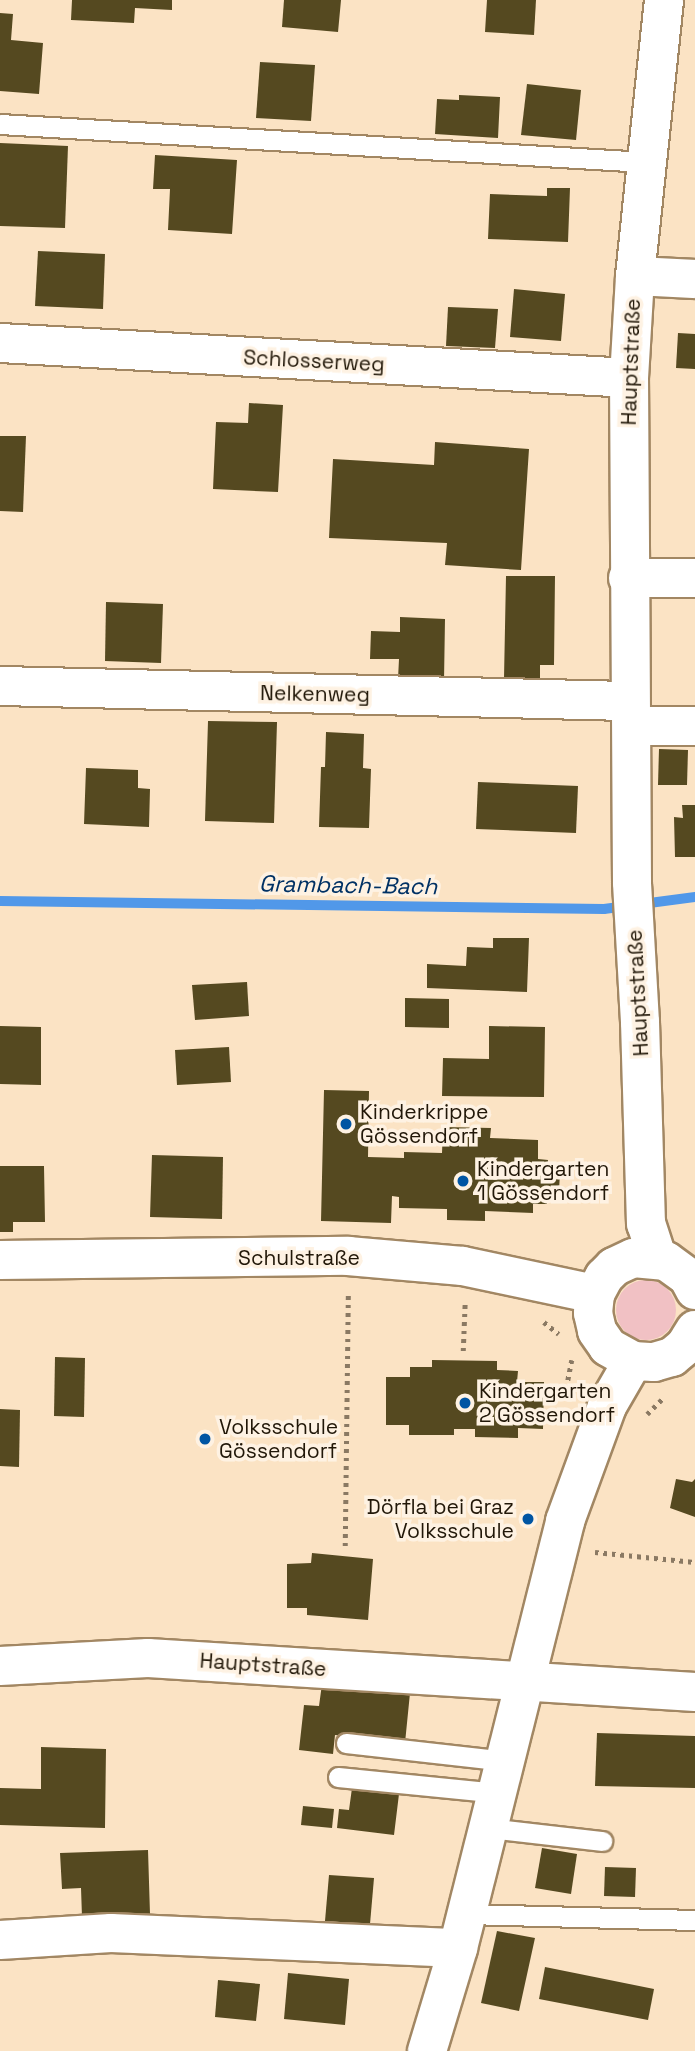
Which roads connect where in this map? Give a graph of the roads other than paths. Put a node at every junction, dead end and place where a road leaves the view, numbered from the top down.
1 (664, 0) edge
2 (0, 124) edge
3 (646, 162) junction
4 (635, 276) junction
5 (695, 279) edge
6 (0, 344) edge
7 (629, 378) junction
8 (628, 578) junction
9 (695, 578) edge
10 (0, 686) edge
11 (631, 714) junction
12 (695, 726) edge
13 (657, 1257) junction
14 (0, 1260) edge
15 (695, 1290) edge
16 (595, 1294) junction
17 (695, 1331) edge
18 (633, 1361) junction
19 (0, 1666) edge
20 (526, 1681) junction
21 (695, 1692) edge
22 (346, 1743) dead end
23 (338, 1777) dead end
24 (497, 1794) junction
25 (602, 1841) dead end
26 (695, 1920) edge
27 (462, 1931) junction
28 (0, 1940) edge
29 (427, 2051) edge

1 - 3 street, Hauptstraße
2 - 3 lane
3 - 4 street, Hauptstraße
4 - 5 street
4 - 7 street, Hauptstraße
6 - 7 street, Schlosserweg
7 - 8 street, Hauptstraße
8 - 9 street
8 - 11 street, Hauptstraße
10 - 11 street, Nelkenweg
11 - 12 street
11 - 13 street, Hauptstraße
13 - 15 street
13 - 16 street
14 - 16 street, Schulstraße
16 - 18 street
17 - 18 street
18 - 20 street
19 - 20 street, Hauptstraße
20 - 21 street, Hauptstraße
20 - 24 street
22 - 24 lane
23 - 24 lane
24 - 25 lane
24 - 27 street
26 - 27 lane
27 - 28 street
27 - 29 street

